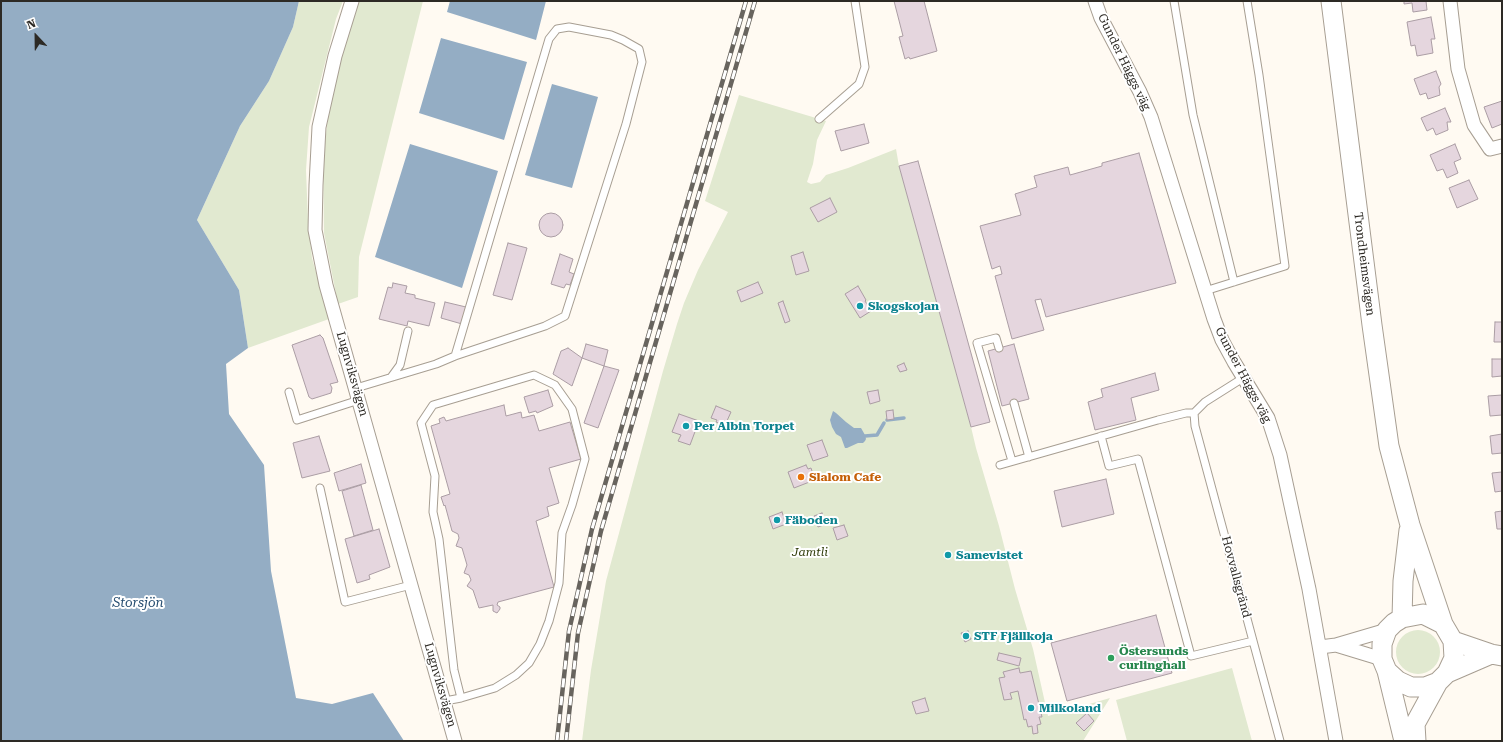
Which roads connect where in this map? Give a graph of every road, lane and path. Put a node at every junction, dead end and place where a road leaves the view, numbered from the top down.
1 (352, 1) edge
2 (855, 1) edge
3 (1095, 1) edge
4 (1174, 1) edge
5 (1247, 1) edge
6 (1330, 1) edge
7 (1450, 1) edge
8 (820, 119) dead end
9 (1502, 146) edge
10 (1234, 282) junction
11 (1205, 291) junction
12 (408, 331) dead end
13 (999, 348) dead end
14 (455, 356) junction
15 (392, 376) junction
16 (1243, 378) junction
17 (289, 392) dead end
18 (357, 394) junction
19 (1014, 403) dead end
20 (1194, 413) junction
21 (1101, 436) junction
22 (1028, 457) junction
23 (1012, 461) junction
24 (1000, 465) dead end
25 (320, 488) dead end
26 (1410, 525) junction
27 (412, 585) junction
28 (1402, 618) junction
29 (1443, 624) junction
30 (1387, 630) junction
31 (1253, 641) junction
32 (1453, 641) junction
33 (1336, 645) junction
34 (1320, 647) junction
35 (1496, 655) edge
36 (1385, 665) junction
37 (1442, 677) junction
38 (461, 698) junction
39 (444, 702) junction
40 (455, 741) edge
41 (1280, 741) edge
42 (1336, 741) edge
43 (1404, 741) edge
44 (1416, 741) edge

1 - 18 street, Lugnviksvägen
2 - 8 lane
3 - 11 street, Gunder Häggs väg
4 - 10 lane
5 - 10 lane
6 - 26 main road, Trondheimsvägen
7 - 9 street
10 - 11 lane
11 - 16 street, Gunder Häggs väg
12 - 15 lane
13 - 23 lane
14 - 14 lane
14 - 15 lane
15 - 18 lane
16 - 20 lane
16 - 34 street, Gunder Häggs väg
17 - 18 lane
18 - 27 street, Lugnviksvägen
19 - 22 lane
20 - 21 lane
20 - 31 lane, Hovvallsgränd
21 - 22 lane
21 - 31 lane
22 - 23 lane
23 - 24 lane
25 - 27 lane
26 - 28 main road, Trondheimsvägen
26 - 29 main road, Trondheimsvägen
27 - 39 street, Lugnviksvägen
28 - 29 main road
28 - 30 main road
29 - 32 main road
30 - 33 street
30 - 36 main road
31 - 41 lane, Hovvallsgränd
32 - 35 main road
32 - 37 main road
33 - 34 street
33 - 36 street
34 - 42 street, Gunder Häggs väg
35 - 37 main road
36 - 37 main road
36 - 43 main road
37 - 44 main road
38 - 38 lane
38 - 39 lane
39 - 40 street, Lugnviksvägen

